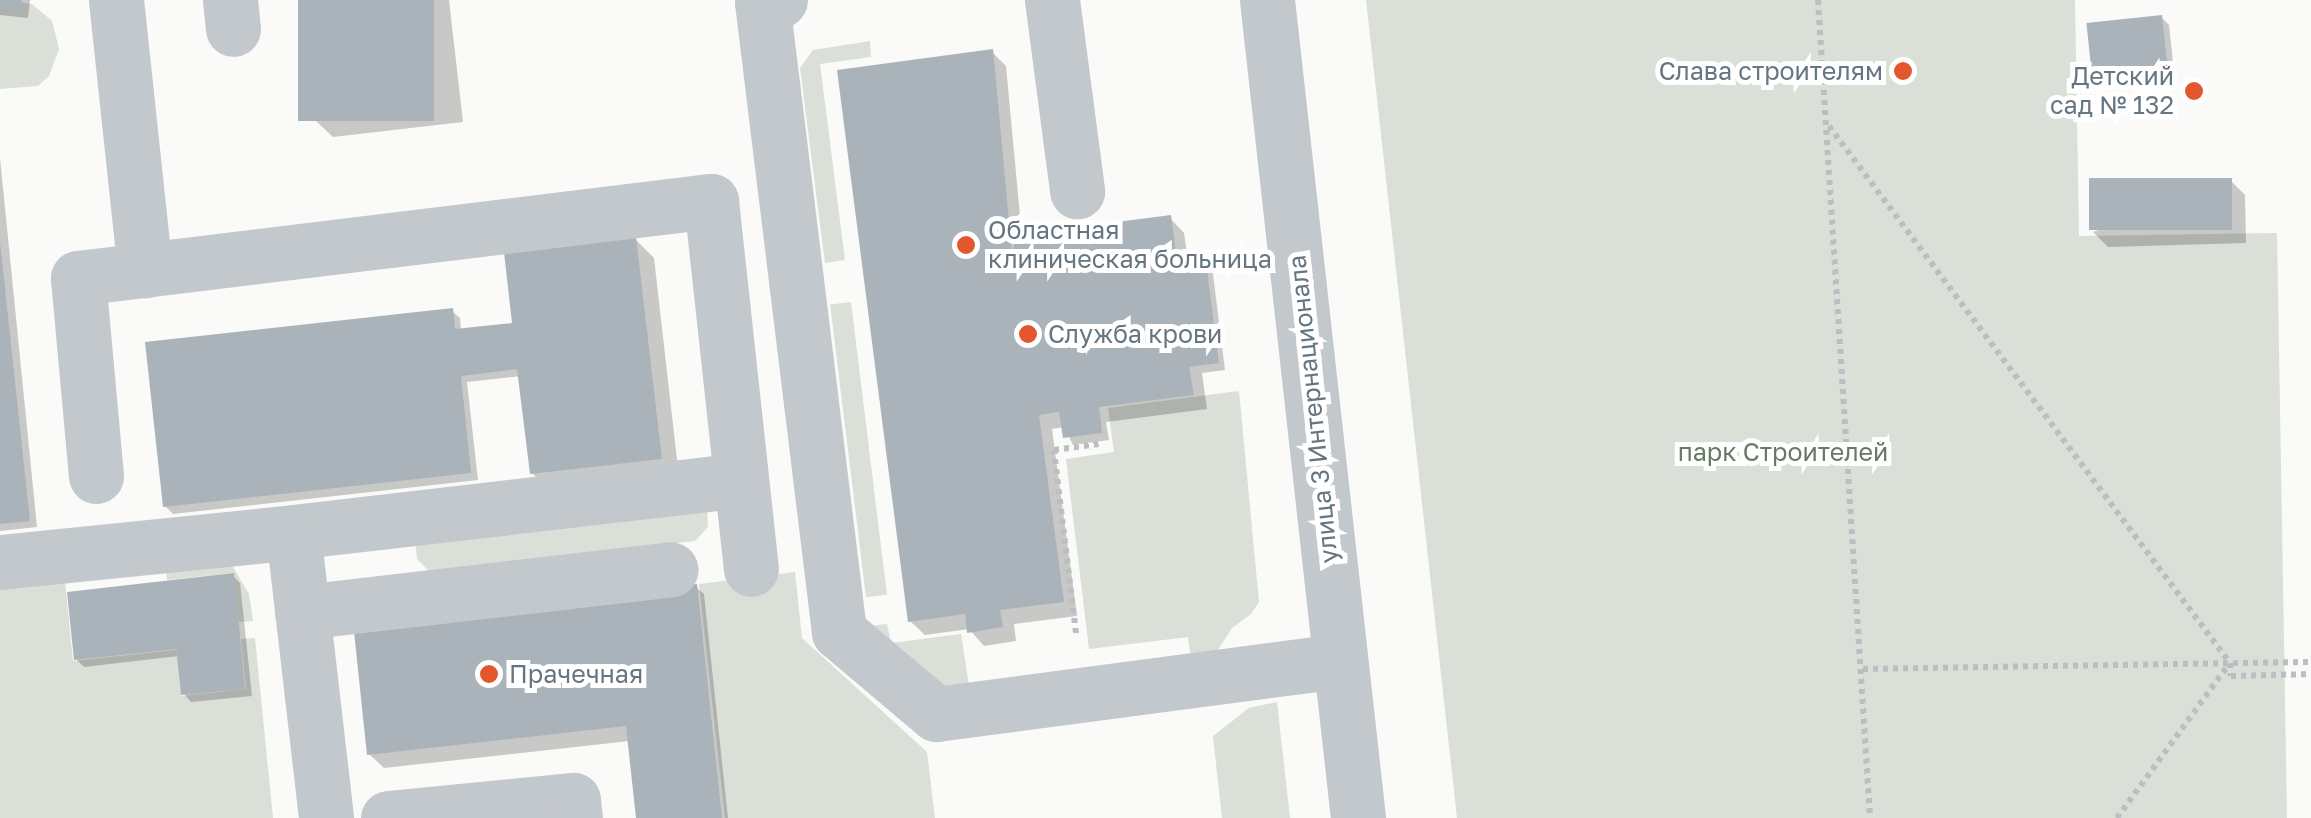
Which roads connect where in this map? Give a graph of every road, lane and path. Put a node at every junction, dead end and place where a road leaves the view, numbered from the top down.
1 (116, 0) edge
2 (780, 0) edge
3 (1052, 0) edge
4 (1268, 0) edge
5 (1818, 0) edge
6 (1828, 125) junction
7 (1077, 191) dead end
8 (144, 270) junction
9 (1099, 444) dead end
10 (96, 476) dead end
11 (741, 480) junction
12 (293, 532) junction
13 (0, 562) edge
14 (670, 569) dead end
15 (750, 570) dead end
16 (302, 612) junction
17 (1078, 646) dead end
18 (1340, 661) junction
19 (2311, 662) edge
20 (2230, 663) junction
21 (1863, 669) junction
22 (2311, 674) edge
23 (326, 818) edge
24 (388, 818) edge
25 (575, 818) edge
26 (1358, 818) edge
27 (1870, 818) edge
28 (2117, 818) edge

1 - 8 street
2 - 18 street
3 - 7 street
4 - 18 street, улица 3 Интернационала
5 - 6 path
6 - 20 path
6 - 21 path
8 - 10 street
8 - 11 street
9 - 17 path
11 - 12 street
11 - 15 street
12 - 13 street
12 - 16 street
14 - 16 street
16 - 23 street
18 - 26 street, улица 3 Интернационала
19 - 20 path
20 - 21 path
20 - 22 path
20 - 28 path
21 - 27 path
24 - 25 street

